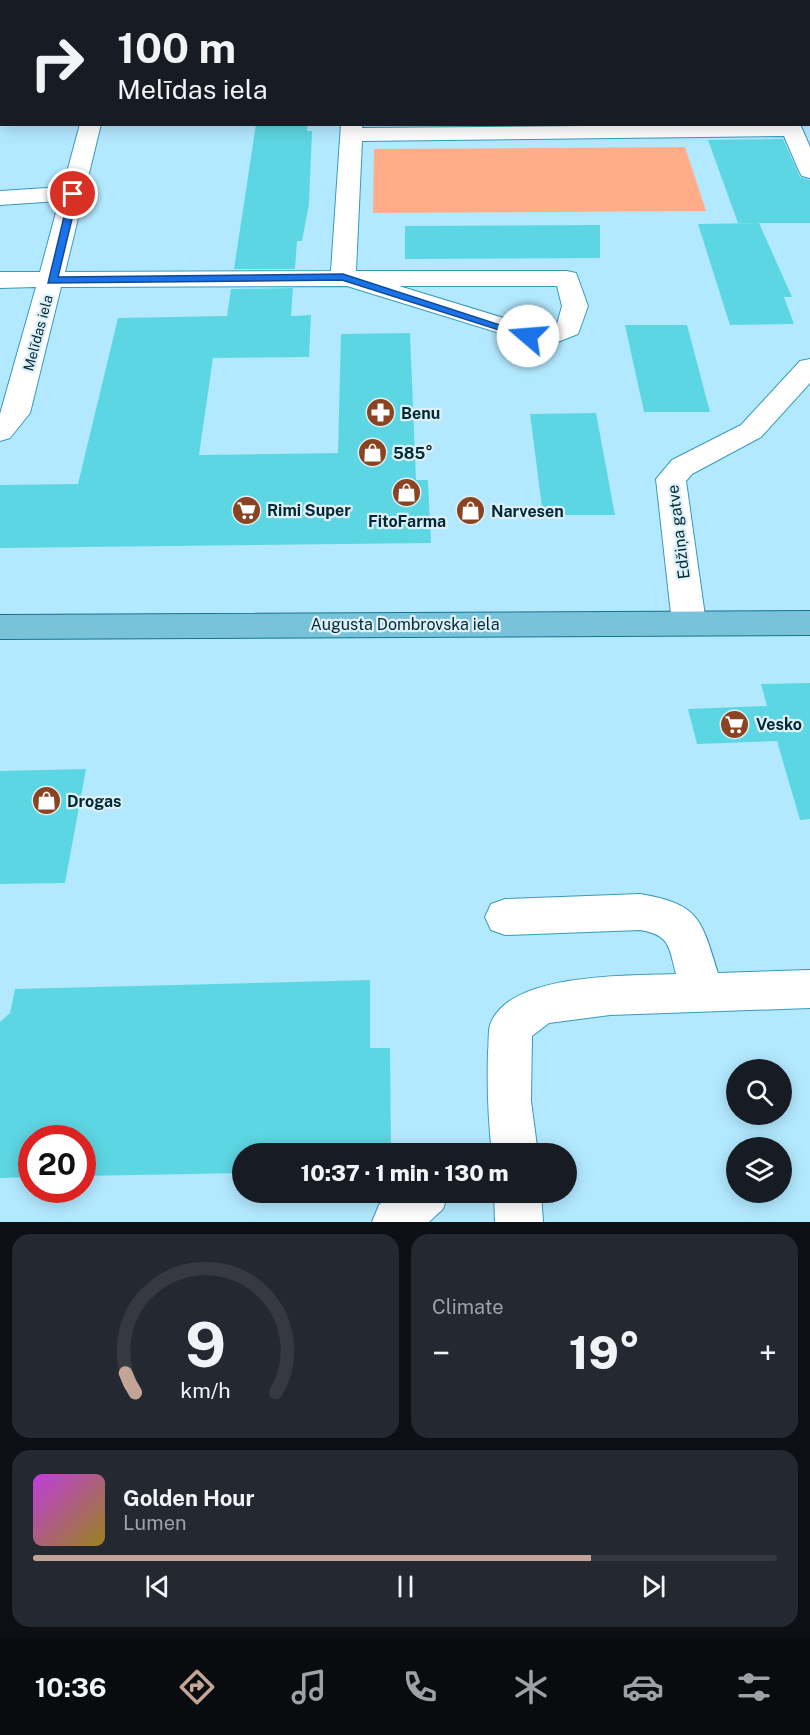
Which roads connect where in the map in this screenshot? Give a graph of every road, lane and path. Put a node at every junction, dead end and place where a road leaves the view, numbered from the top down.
1 (90, 126) edge
2 (790, 127) edge
3 (351, 130) edge
4 (810, 171) edge
5 (73, 194) junction
6 (0, 198) edge
7 (343, 277) junction
8 (0, 280) edge
9 (52, 280) junction
10 (810, 367) edge
11 (0, 432) edge
12 (689, 623) junction
13 (810, 623) edge
14 (0, 627) edge
15 (505, 917) dead end
16 (810, 989) edge
17 (703, 994) junction
18 (513, 1143) edge
19 (415, 1203) edge
20 (518, 1203) edge
21 (396, 1222) edge
22 (519, 1222) edge

1 - 5 street, Melīdas iela
2 - 3 street
2 - 4 street
3 - 7 street
5 - 6 street
5 - 9 street, Melīdas iela
7 - 7 street
7 - 9 street
8 - 9 street
9 - 11 street, Melīdas iela
10 - 12 street, Edžiņa gatve
12 - 13 main road, Augusta Dombrovska iela
12 - 14 main road, Augusta Dombrovska iela
15 - 17 street
16 - 17 street
17 - 18 street
19 - 21 street
20 - 22 street

